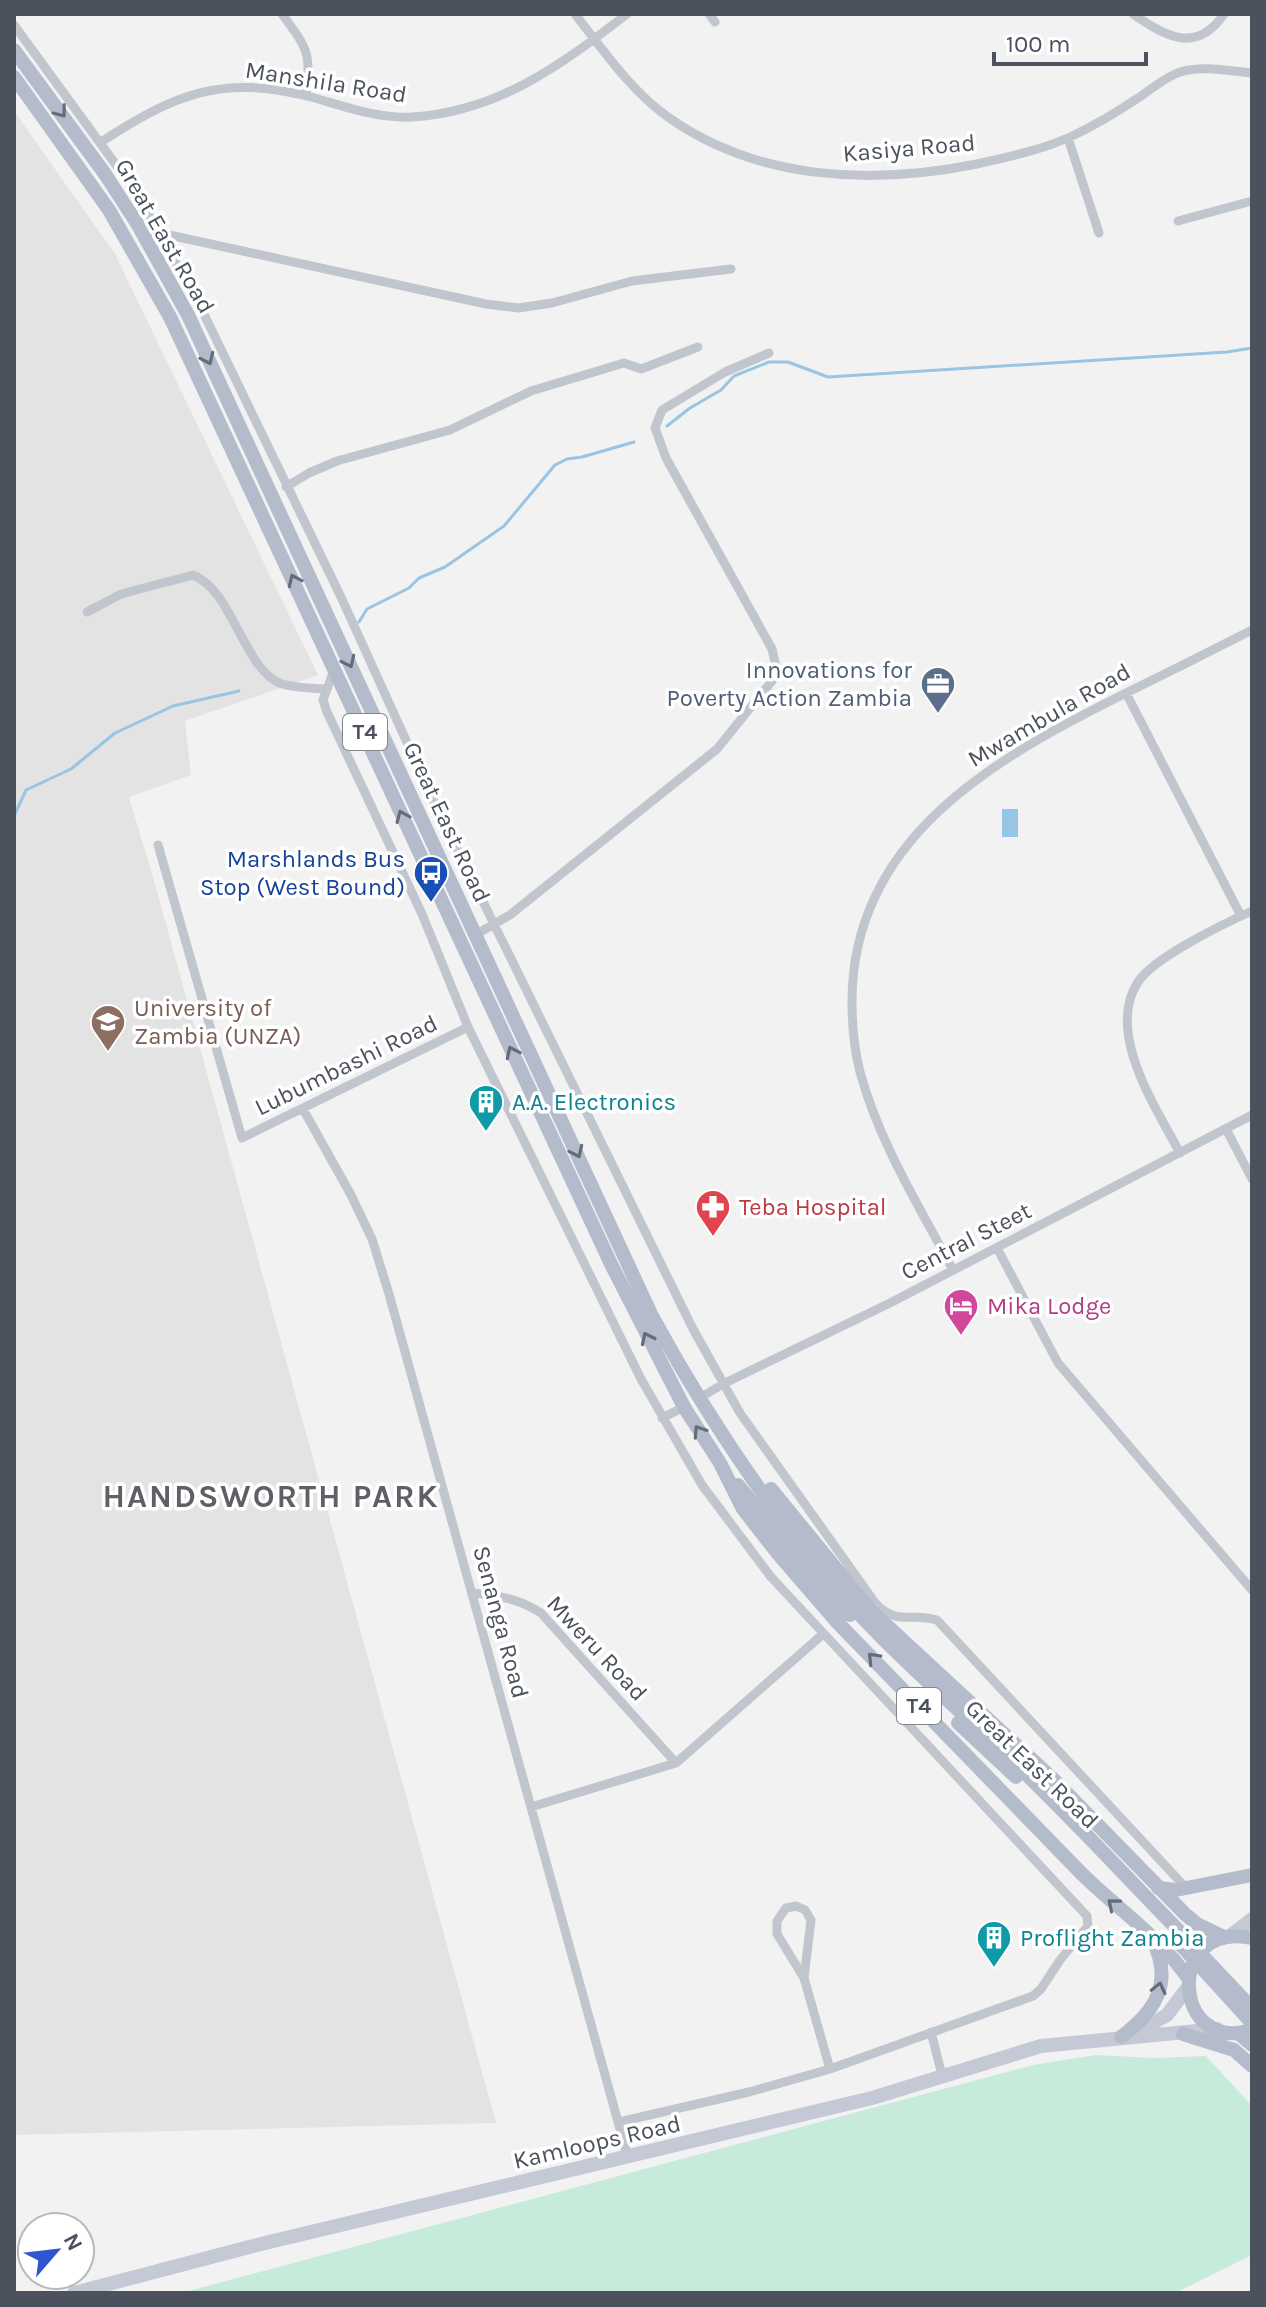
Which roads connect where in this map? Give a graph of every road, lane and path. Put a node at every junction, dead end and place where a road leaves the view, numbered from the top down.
1 (282, 14) edge
2 (575, 14) edge
3 (627, 14) edge
4 (1133, 14) edge
5 (1224, 14) edge
6 (14, 25) edge
7 (594, 39) junction
8 (14, 50) edge
9 (1252, 73) edge
10 (14, 77) edge
11 (306, 96) junction
12 (1068, 138) junction
13 (101, 142) junction
14 (1252, 201) edge
15 (1178, 221) dead end
16 (160, 233) junction
17 (1099, 233) dead end
18 (731, 269) dead end
19 (698, 347) dead end
20 (769, 353) dead end
21 (286, 487) junction
22 (87, 612) dead end
23 (1252, 630) edge
24 (335, 668) junction
25 (325, 689) junction
26 (1126, 693) junction
27 (158, 845) dead end
28 (1252, 911) edge
29 (1241, 916) junction
30 (494, 926) junction
31 (475, 935) junction
32 (468, 1027) junction
33 (303, 1109) junction
34 (1252, 1115) edge
35 (1226, 1129) junction
36 (1180, 1153) junction
37 (1252, 1179) edge
38 (997, 1248) junction
39 (953, 1270) junction
40 (723, 1384) junction
41 (698, 1399) junction
42 (684, 1407) junction
43 (662, 1418) junction
44 (733, 1453) junction
45 (720, 1463) junction
46 (1252, 1590) edge
47 (472, 1593) junction
48 (822, 1635) junction
49 (676, 1763) junction
50 (531, 1807) junction
51 (1252, 1875) edge
52 (1158, 1888) junction
53 (1186, 1888) junction
54 (1252, 1919) edge
55 (1143, 1928) junction
56 (1227, 1937) junction
57 (1252, 1938) edge
58 (1182, 1940) junction
59 (804, 1978) junction
60 (1188, 1983) junction
61 (1252, 2008) edge
62 (1252, 2023) edge
63 (1217, 2029) junction
64 (931, 2032) junction
65 (1246, 2032) edge
66 (1183, 2034) junction
67 (1126, 2036) junction
68 (1252, 2045) edge
69 (1252, 2066) edge
70 (830, 2069) junction
71 (942, 2075) junction
72 (619, 2122) junction
73 (628, 2158) junction
74 (74, 2293) edge

1 - 11 street
2 - 7 street, Kasiya Road
3 - 7 street, Manshila Road
4 - 5 street
6 - 13 street
7 - 11 street, Manshila Road
7 - 12 street, Kasiya Road
8 -> 31 main road, Great East Road / T4
9 - 12 street, Kasiya Road
24 -> 10 main road, Great East Road / T4
11 - 13 street, Manshila Road
12 - 17 street
13 - 16 street
14 - 15 street
16 - 18 street
16 - 21 street
19 - 21 street
20 - 30 street
21 - 30 street
22 - 25 street
23 - 26 street, Mwambula Road
24 - 25 street
42 -> 24 main road, Great East Road / T4
25 - 32 street
26 - 29 street
26 - 39 street, Mwambula Road
27 - 33 street, Lubumbashi Road
28 - 29 street
29 - 36 street
30 - 31 street
30 - 40 street
31 -> 41 main road, Great East Road / T4
32 - 33 street, Lubumbashi Road
32 - 43 street
33 - 47 street, Senanga Road
34 - 35 street, Central Steet
35 - 36 street, Central Steet
35 - 37 street
36 - 38 street, Central Steet
38 - 39 street, Central Steet
38 - 46 street
39 - 40 street, Central Steet
40 - 41 street, Central Steet
40 - 53 street
41 - 44 main road, Great East Road / T4
42 - 43 street
45 -> 42 main road, Great East Road / T4
43 - 48 street
44 - 52 main road, Great East Road / T4
44 - 58 main road, Great East Road / T4
55 -> 45 main road, Great East Road / T4
45 - 58 main road, Great East Road / T4
47 - 49 street, Mweru Road
47 - 50 street, Senanga Road
48 - 49 street
48 - 64 street
49 - 50 street
50 - 72 street, Senanga Road
51 - 53 main road
52 - 53 main road
52 - 56 main road, Great East Road / T4
54 - 56 main road
55 - 60 main road, Great East Road / T4
67 -> 55 main road
56 - 57 main road
56 - 60 main road
58 - 61 main road, Great East Road / T4, bridge
58 - 62 main road, Great East Road / T4, bridge
59 - 59 street
59 - 70 street
60 - 63 main road, Great East Road
60 - 67 main road, Kamloops Road
63 - 65 main road
63 - 66 main road, Kamloops Road
64 - 70 street
64 - 71 street
65 - 68 main road
66 - 67 main road, Kamloops Road
66 - 69 main road
67 - 71 main road, Kamloops Road
70 - 72 street
71 - 73 main road, Kamloops Road
72 - 73 street, Senanga Road
73 - 74 main road, Kamloops Road

